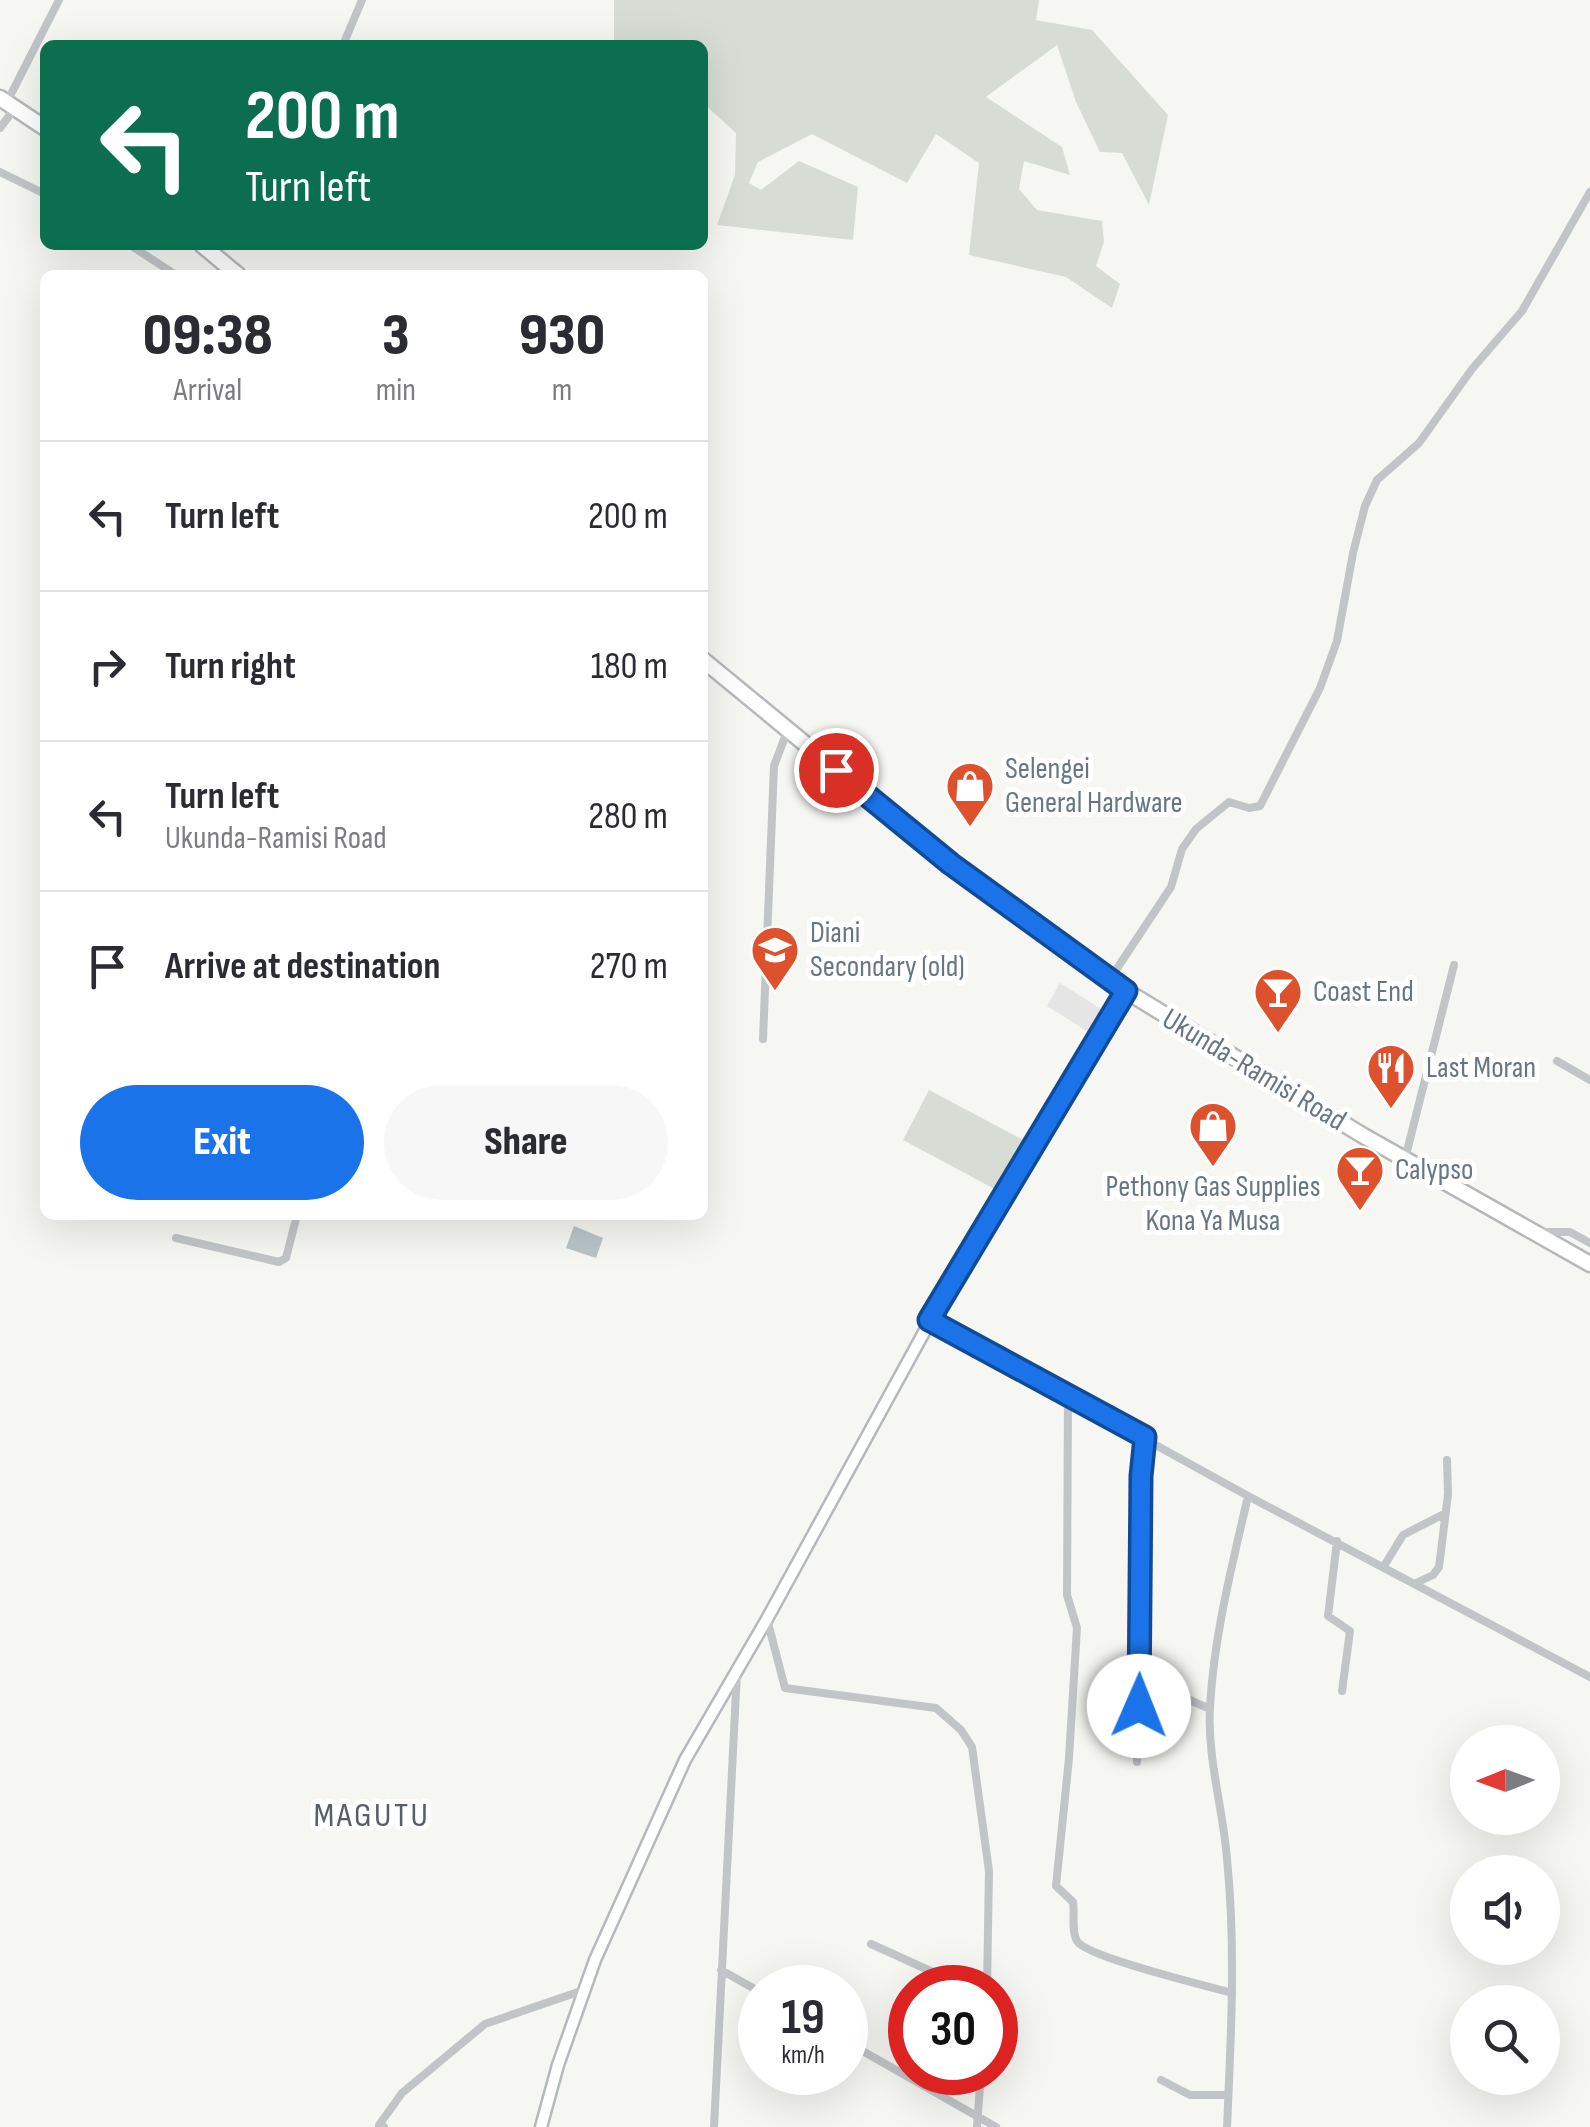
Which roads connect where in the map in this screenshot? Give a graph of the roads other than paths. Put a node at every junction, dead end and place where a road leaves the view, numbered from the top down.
1 (59, 0) edge
2 (362, 0) edge
3 (344, 40) edge
4 (7, 102) edge
5 (40, 125) edge
6 (0, 128) edge
7 (0, 172) edge
8 (40, 192) edge
9 (1590, 192) edge
10 (138, 250) edge
11 (209, 250) edge
12 (168, 270) edge
13 (232, 270) edge
14 (708, 664) edge
15 (788, 730) junction
16 (1454, 966) dead end
17 (1110, 979) junction
18 (1126, 991) junction
19 (763, 1039) dead end
20 (1557, 1061) dead end
21 (1590, 1080) edge
22 (1404, 1159) junction
23 (297, 1220) edge
24 (1535, 1233) junction
25 (176, 1238) dead end
26 (1590, 1243) edge
27 (1590, 1264) edge
28 (929, 1320) junction
29 (1068, 1394) junction
30 (1145, 1437) junction
31 (1447, 1460) dead end
32 (1248, 1496) junction
33 (1444, 1514) junction
34 (1338, 1541) junction
35 (1384, 1566) junction
36 (1416, 1584) junction
37 (767, 1620) junction
38 (737, 1672) junction
39 (1590, 1677) edge
40 (1140, 1678) junction
41 (1342, 1691) dead end
42 (1210, 1709) junction
43 (1137, 1762) dead end
44 (871, 1944) dead end
45 (917, 1965) edge
46 (987, 1965) edge
47 (721, 1970) junction
48 (738, 1980) edge
49 (584, 1990) junction
50 (1232, 1993) junction
51 (868, 2054) edge
52 (1161, 2080) dead end
53 (1228, 2094) junction
54 (979, 2095) edge
55 (978, 2116) junction
56 (384, 2127) edge
57 (541, 2127) edge
58 (714, 2127) edge
59 (978, 2127) edge
60 (996, 2127) edge
61 (1226, 2127) edge

1 - 4 street
2 - 3 street
4 - 5 highway
4 - 6 street
7 - 8 street
9 - 17 street
10 - 12 street
11 - 13 highway
14 - 15 highway, Ukunda-Ramisi Road
15 - 17 highway, Ukunda-Ramisi Road
15 - 19 street
16 - 22 street
17 - 18 highway, Ukunda-Ramisi Road
18 - 22 highway, Ukunda-Ramisi Road
18 - 28 street
20 - 21 street
22 - 24 highway, Ukunda-Ramisi Road
23 - 25 street
24 - 26 street
24 - 27 highway, Ukunda-Ramisi Road
28 - 29 street
28 - 37 street
29 - 30 street
29 - 50 street
30 - 32 street
30 - 40 street
31 - 33 street
32 - 34 street
32 - 42 street
33 - 35 street
33 - 36 street
34 - 35 street
34 - 41 street
35 - 36 street
36 - 39 street
37 - 38 street
37 - 46 street
38 - 47 street
38 - 49 street
40 - 42 street
40 - 43 street
42 - 50 street
44 - 45 street
47 - 48 street
47 - 58 street
49 - 56 street
49 - 57 street
50 - 53 street
51 - 55 street
52 - 53 street
53 - 61 street
54 - 55 street
55 - 59 street
55 - 60 street

